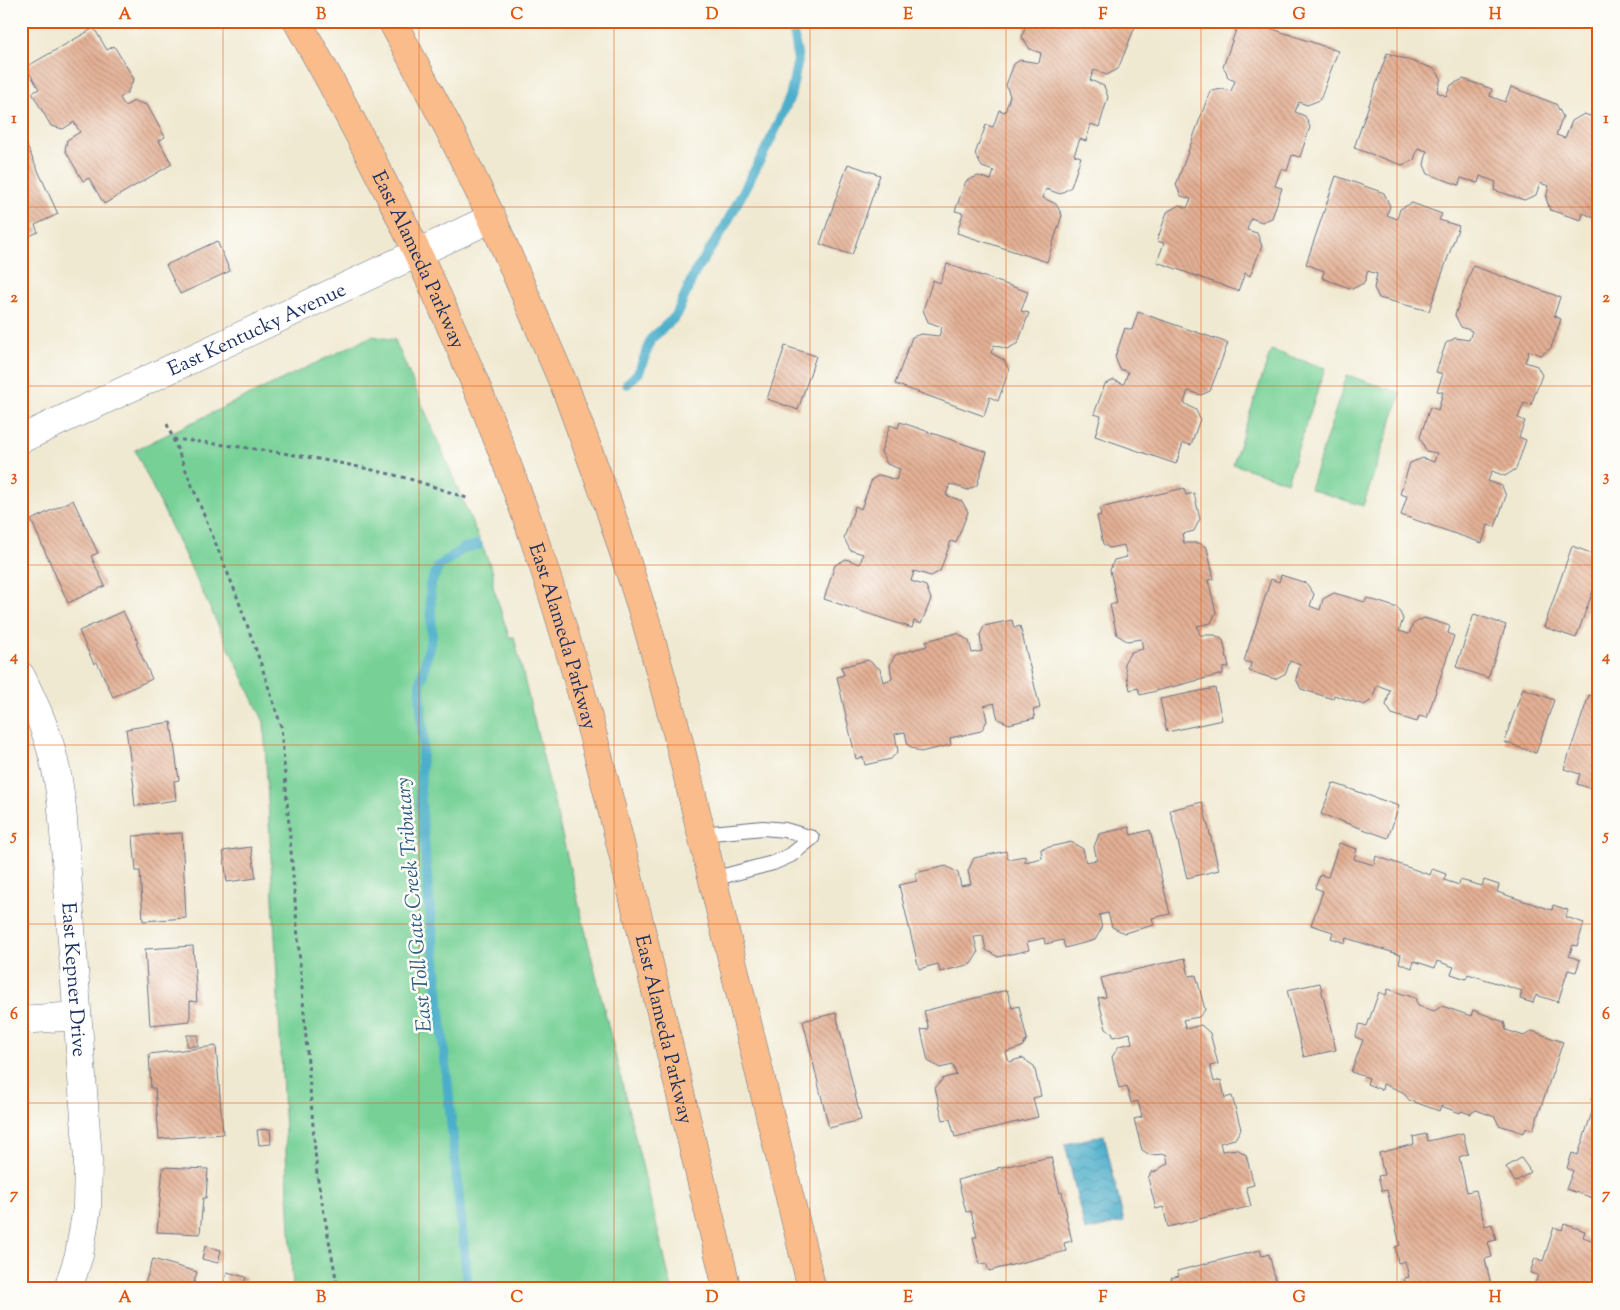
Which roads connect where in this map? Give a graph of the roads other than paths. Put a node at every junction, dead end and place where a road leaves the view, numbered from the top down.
1 (297, 21) edge
2 (392, 21) edge
3 (492, 218) junction
4 (418, 252) junction
5 (21, 439) edge
6 (21, 676) edge
7 (702, 834) junction
8 (713, 879) junction
9 (77, 1016) junction
10 (21, 1020) edge
11 (68, 1289) edge
12 (727, 1289) edge
13 (812, 1289) edge

1 - 4 main road, East Alameda Parkway
2 - 3 main road
3 - 4 street, East Kentucky Avenue
3 - 7 main road
4 - 5 street, East Kentucky Avenue
4 - 12 main road, East Alameda Parkway
6 - 9 street, East Kepner Drive
7 - 8 main road
7 - 8 lane
8 - 13 main road
9 - 10 street
9 - 11 street, East Kepner Drive

